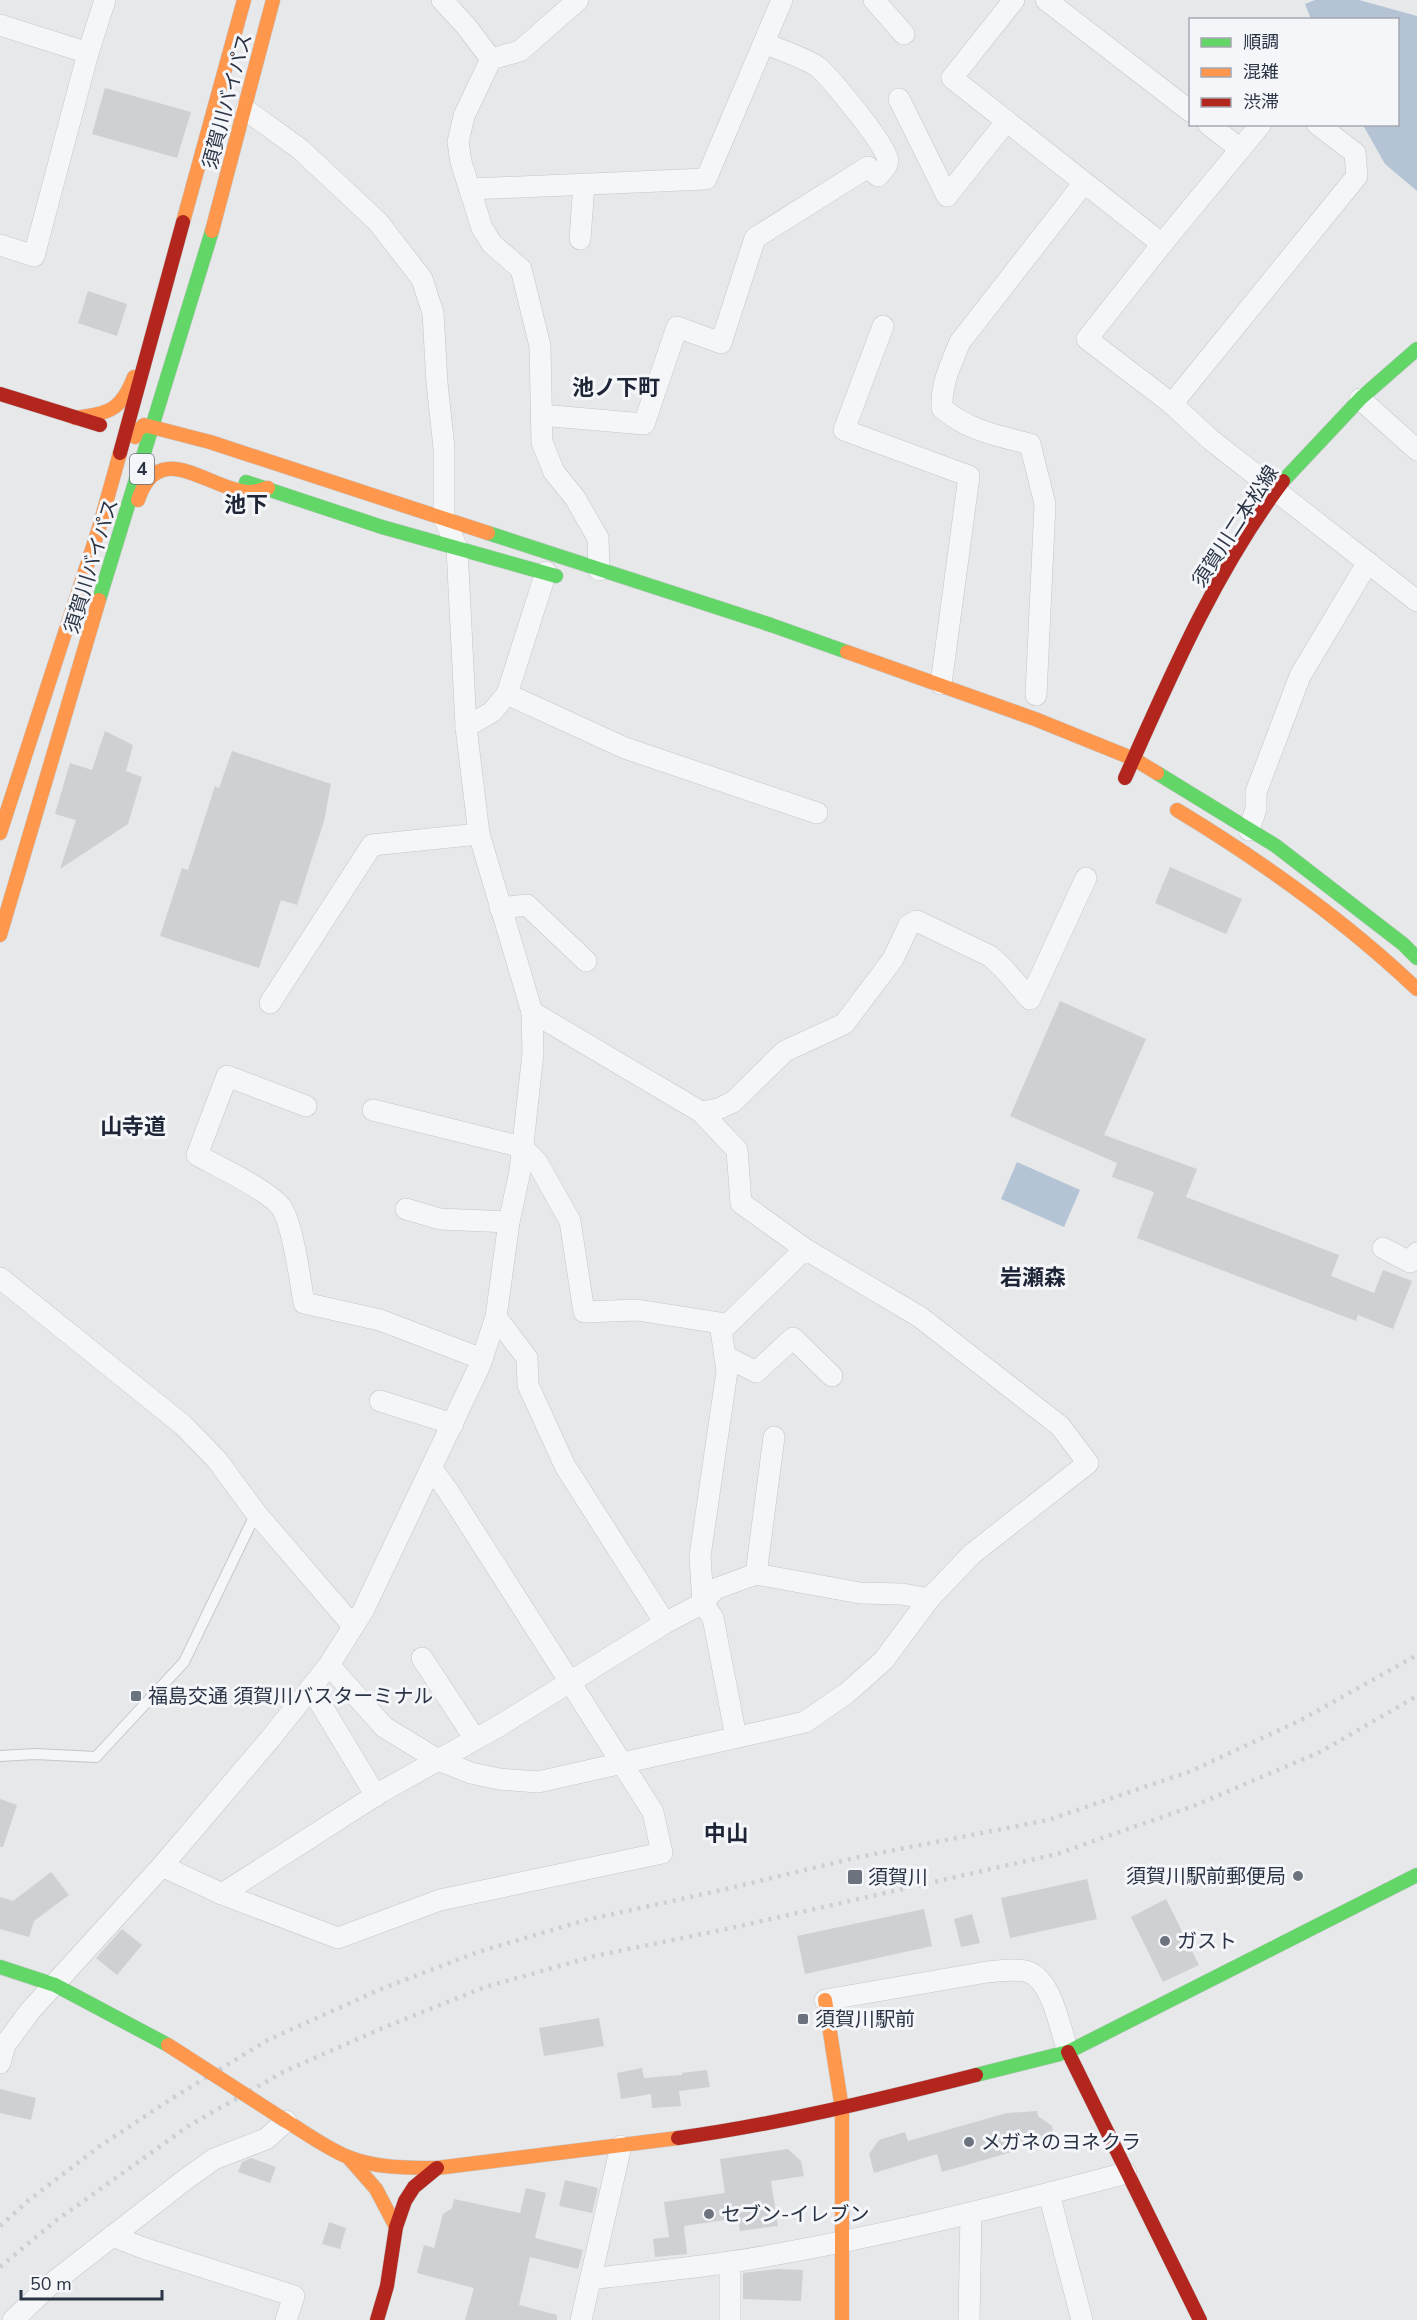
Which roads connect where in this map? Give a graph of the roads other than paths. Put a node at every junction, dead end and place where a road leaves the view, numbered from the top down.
1 (105, 0) edge
2 (244, 0) edge
3 (273, 0) edge
4 (442, 0) edge
5 (578, 0) edge
6 (782, 0) edge
7 (874, 0) edge
8 (1014, 0) edge
9 (1046, 0) edge
10 (0, 25) edge
11 (904, 34) dead end
12 (764, 43) junction
13 (88, 53) junction
14 (491, 59) junction
15 (899, 99) dead end
16 (1189, 109) edge
17 (246, 110) junction
18 (1006, 122) junction
19 (1211, 126) edge
20 (1259, 126) edge
21 (1320, 126) edge
22 (1240, 149) junction
23 (1084, 183) junction
24 (584, 184) junction
25 (470, 189) junction
26 (580, 239) dead end
27 (1162, 244) junction
28 (0, 245) edge
29 (156, 322) junction
30 (883, 326) dead end
31 (178, 344) junction
32 (1417, 349) edge
33 (0, 394) edge
34 (1360, 399) junction
35 (1172, 404) junction
36 (541, 415) junction
37 (75, 418) junction
38 (90, 422) junction
39 (140, 435) junction
40 (104, 439) dead end
41 (210, 442) junction
42 (165, 445) dead end
43 (1417, 450) edge
44 (105, 455) dead end
45 (146, 456) junction
46 (245, 470) dead end
47 (268, 488) junction
48 (1277, 490) junction
49 (444, 518) junction
50 (457, 548) junction
51 (91, 553) junction
52 (112, 560) junction
53 (1368, 562) junction
54 (599, 570) junction
55 (546, 572) junction
56 (568, 580) dead end
57 (1417, 600) edge
58 (941, 684) junction
59 (507, 694) junction
60 (1036, 695) dead end
61 (466, 727) junction
62 (1134, 759) junction
63 (1125, 779) dead end
64 (1161, 800) dead end
65 (817, 813) dead end
66 (1249, 830) junction
67 (0, 833) edge
68 (479, 834) junction
69 (1086, 878) dead end
70 (500, 908) junction
71 (0, 935) edge
72 (1417, 957) edge
73 (586, 962) dead end
74 (1417, 989) edge
75 (270, 1003) dead end
76 (532, 1012) junction
77 (306, 1106) dead end
78 (373, 1110) dead end
79 (701, 1112) junction
80 (522, 1147) junction
81 (406, 1209) dead end
82 (509, 1222) junction
83 (1383, 1248) dead end
84 (805, 1249) junction
85 (1417, 1253) edge
86 (0, 1278) edge
87 (496, 1317) junction
88 (721, 1331) junction
89 (725, 1356) junction
90 (482, 1359) junction
91 (832, 1376) dead end
92 (380, 1401) dead end
93 (453, 1424) junction
94 (774, 1437) dead end
95 (432, 1469) junction
96 (256, 1513) junction
97 (756, 1574) junction
98 (929, 1599) junction
99 (703, 1603) junction
100 (665, 1623) junction
101 (353, 1626) junction
102 (422, 1658) dead end
103 (329, 1665) junction
104 (570, 1683) junction
105 (311, 1688) junction
106 (736, 1737) junction
107 (475, 1740) junction
108 (0, 1756) edge
109 (438, 1760) junction
110 (622, 1764) junction
111 (376, 1796) junction
112 (162, 1866) junction
113 (1417, 1875) edge
114 (222, 1894) junction
115 (0, 1967) edge
116 (55, 1985) junction
117 (825, 2000) joint
118 (1068, 2052) junction
119 (0, 2063) edge
120 (842, 2109) junction
121 (286, 2121) junction
122 (621, 2146) junction
123 (348, 2157) junction
124 (437, 2168) junction
125 (1126, 2173) junction
126 (1049, 2194) junction
127 (971, 2214) junction
128 (396, 2227) junction
129 (112, 2236) junction
130 (842, 2241) junction
131 (730, 2262) junction
132 (591, 2279) junction
133 (13, 2320) edge
134 (286, 2320) edge
135 (377, 2320) edge
136 (581, 2320) edge
137 (730, 2320) edge
138 (842, 2320) edge
139 (969, 2320) edge
140 (1082, 2320) edge
141 (1200, 2320) edge

1 - 13 street
2 - 29 main road, 須賀川バイパス / 4
3 - 17 main road, 須賀川バイパス / 4
4 - 14 street
5 - 14 street
6 - 12 street
7 - 11 street
8 - 18 street
9 - 16 street
10 - 13 street
12 - 24 street
12 - 36 street
13 - 28 street
14 - 25 street
15 - 18 street
17 - 31 main road, 須賀川バイパス / 4
17 - 49 street
18 - 23 street
19 - 22 street
20 - 22 street
21 - 35 street
22 - 27 street
23 - 27 street
23 - 60 street
24 - 25 street
24 - 26 street
25 - 36 street
27 - 35 street
29 - 37 main road
29 - 39 main road, 須賀川バイパス / 4
30 - 58 street
31 - 39 main road, 須賀川バイパス / 4
31 - 41 main road
32 - 34 main road, 須賀川二本松線
33 - 37 main road
34 - 43 street
34 - 48 main road, 須賀川二本松線
35 - 48 street
36 - 54 street
37 - 38 main road
38 - 39 main road
38 - 40 main road
39 - 41 main road
39 - 42 main road
39 - 45 main road, 須賀川バイパス / 4
39 - 51 main road, 須賀川バイパス / 4
41 - 49 main road
44 - 51 main road
45 - 47 main road
45 - 52 main road, 須賀川バイパス / 4
46 - 50 main road
47 - 50 main road
47 - 52 main road
48 - 53 street
48 - 62 main road, 須賀川二本松線
49 - 50 street
49 - 54 main road
50 - 55 main road
50 - 61 street
51 - 67 main road, 須賀川バイパス / 4
52 - 71 main road, 須賀川バイパス / 4
53 - 57 street
53 - 66 street
54 - 58 main road
55 - 56 main road
55 - 59 street
58 - 62 main road
59 - 61 street
59 - 65 street
61 - 68 street
62 - 63 main road, 須賀川二本松線
62 - 66 main road
64 - 74 main road
66 - 72 main road
68 - 70 street
68 - 75 street
69 - 79 street
70 - 73 street
70 - 76 street
76 - 79 street
76 - 80 street
77 - 90 street
78 - 80 street
79 - 84 street
80 - 82 street
80 - 88 street
81 - 82 street
82 - 87 street
83 - 85 street
84 - 88 street
84 - 98 street
86 - 96 street
87 - 90 street
87 - 100 street
88 - 89 street
89 - 91 street
89 - 99 street
90 - 93 street
92 - 93 street
93 - 95 street
94 - 97 street
95 - 101 street
95 - 104 street
96 - 101 street
96 - 108 lane
97 - 98 street
97 - 99 street
98 - 106 street
99 - 100 street
99 - 106 street
100 - 104 street
101 - 103 street
102 - 107 street
103 - 105 street
103 - 109 street
104 - 107 street
104 - 110 street
105 - 111 street
105 - 112 street
106 - 110 street
107 - 109 street
109 - 110 street
109 - 111 street
110 - 114 street
111 - 114 street
112 - 114 street
112 - 116 street
113 - 118 main road
115 - 116 main road
116 - 119 street
116 - 121 main road, bridge
117 - 118 street
117 - 120 main road
118 - 120 main road
118 - 125 main road
120 - 122 main road
120 - 130 main road
121 - 123 main road
121 - 129 street
122 - 124 main road
122 - 132 street
123 - 124 main road
123 - 128 main road
124 - 128 main road
125 - 126 street
125 - 141 main road
126 - 127 street
126 - 140 street
127 - 130 street
127 - 139 street
128 - 135 main road
129 - 133 street
129 - 134 street
130 - 131 street
130 - 138 main road
131 - 132 street
131 - 137 street
132 - 136 street

